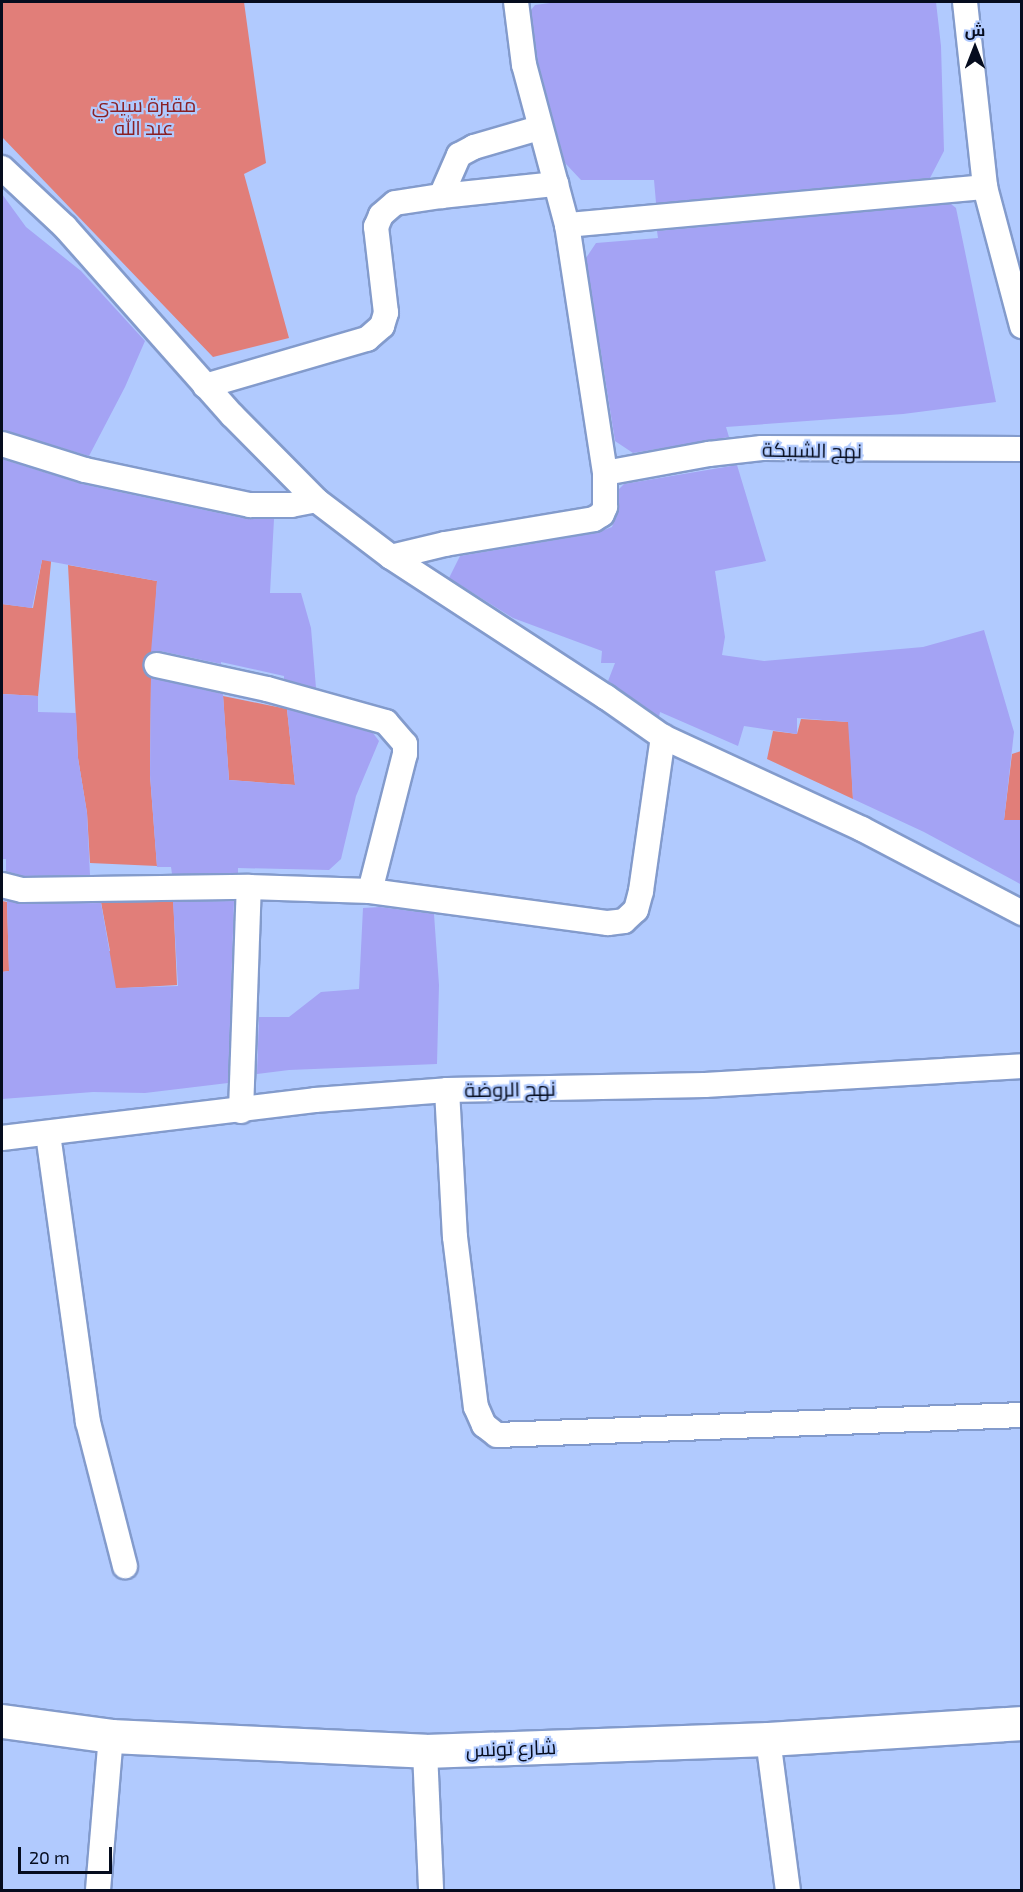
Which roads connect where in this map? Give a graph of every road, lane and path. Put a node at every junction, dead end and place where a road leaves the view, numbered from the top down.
1 (516, 2) edge
2 (965, 2) edge
3 (539, 129) junction
4 (2, 168) edge
5 (556, 184) junction
6 (985, 187) junction
7 (441, 196) junction
8 (567, 225) junction
9 (1022, 326) edge
10 (205, 386) junction
11 (2, 444) edge
12 (1022, 449) edge
13 (605, 473) junction
14 (316, 500) junction
15 (391, 557) junction
16 (157, 665) dead end
17 (663, 737) junction
18 (2, 885) edge
19 (249, 887) junction
20 (370, 891) junction
21 (1022, 913) edge
22 (1022, 1066) edge
23 (447, 1090) junction
24 (241, 1111) junction
25 (48, 1134) junction
26 (2, 1138) edge
27 (1022, 1415) edge
28 (125, 1566) dead end
29 (2, 1721) edge
30 (1022, 1723) edge
31 (111, 1736) junction
32 (768, 1739) junction
33 (425, 1751) junction
34 (98, 1890) edge
35 (431, 1890) edge
36 (788, 1890) edge

1 - 3 street
2 - 6 street
3 - 5 street
3 - 7 street
4 - 10 street
5 - 7 street
5 - 8 street
6 - 8 street
6 - 9 street
7 - 10 street
8 - 13 street
10 - 14 street
11 - 14 street
12 - 13 street, نهج الشبيكة
13 - 15 street
14 - 15 street
15 - 17 street
16 - 20 street
17 - 20 street
17 - 21 street
18 - 19 street
19 - 20 street
19 - 24 street
22 - 23 street, نهج الروضة
23 - 24 street, نهج الروضة
23 - 27 street
24 - 25 street, نهج الروضة
25 - 26 street, نهج الروضة
25 - 28 street
29 - 31 main road, شارع تونس
30 - 32 main road, شارع تونس
31 - 33 main road, شارع تونس
31 - 34 street
32 - 33 main road, شارع تونس
32 - 36 street
33 - 35 street

